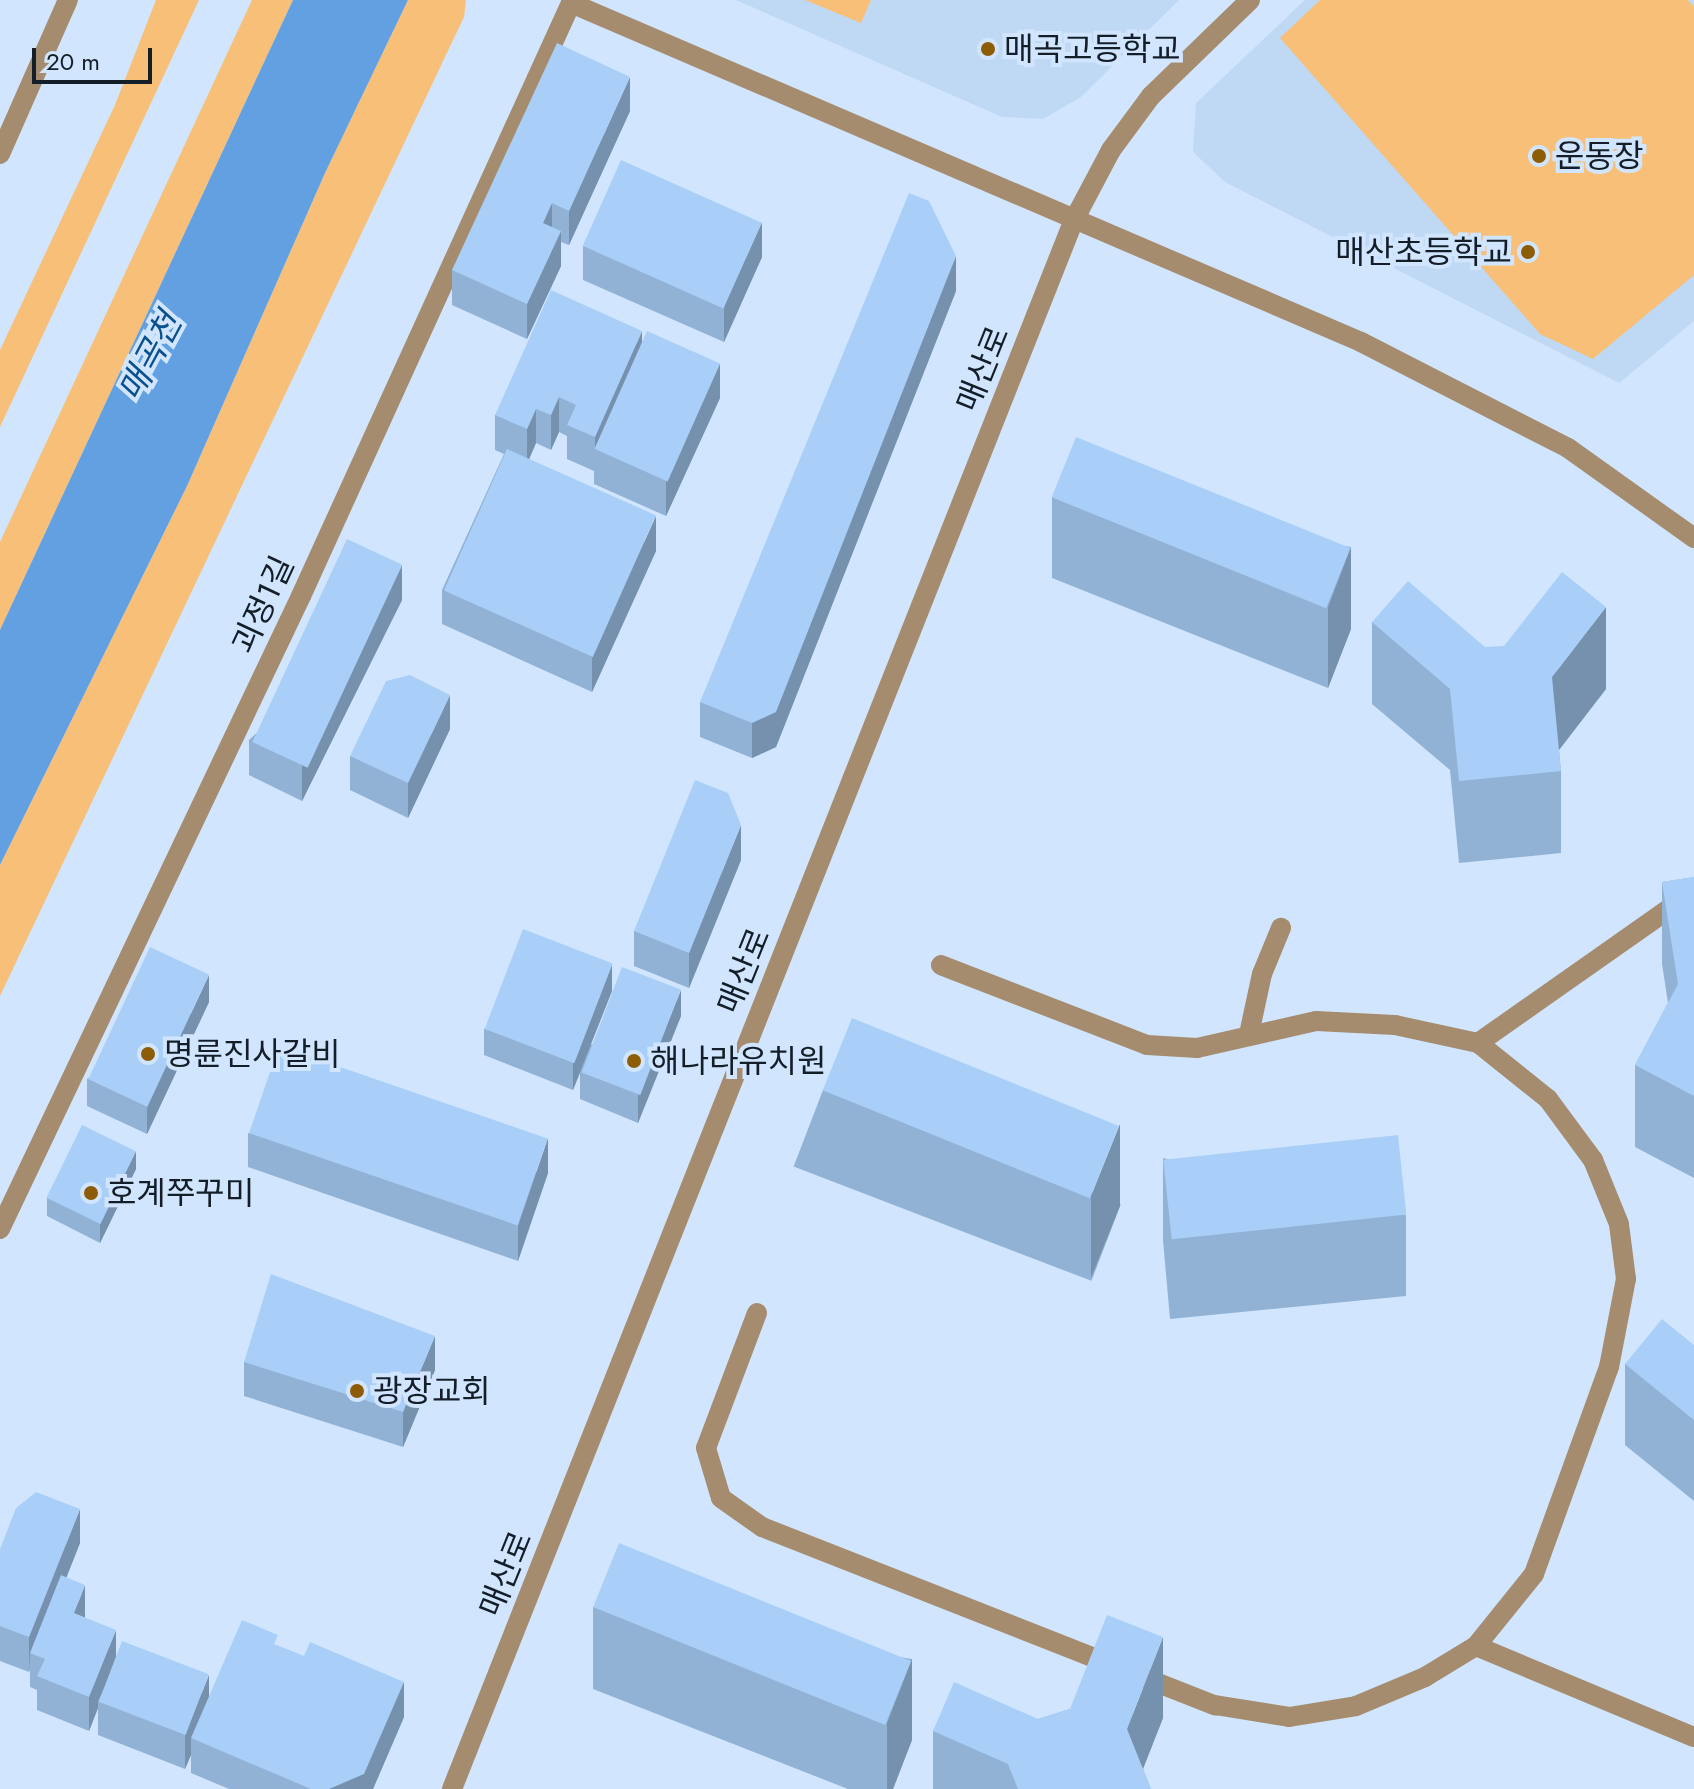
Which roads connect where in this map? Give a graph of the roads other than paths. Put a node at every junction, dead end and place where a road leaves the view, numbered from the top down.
1 (68, 0) edge
2 (1250, 0) edge
3 (0, 154) edge
4 (1074, 220) junction
5 (1694, 538) edge
6 (1694, 891) edge
7 (1281, 928) dead end
8 (941, 965) dead end
9 (1249, 1034) junction
10 (1478, 1043) junction
11 (0, 1229) edge
12 (757, 1313) dead end
13 (1476, 1646) junction
14 (1694, 1737) edge
15 (452, 1789) edge

1 - 3 street
2 - 4 street, 매산로
4 - 5 street
4 - 11 street, 괴정1길
4 - 15 street, 매산로
6 - 10 street
7 - 9 street
8 - 9 street
9 - 10 street
10 - 13 street
12 - 13 street
13 - 14 street

